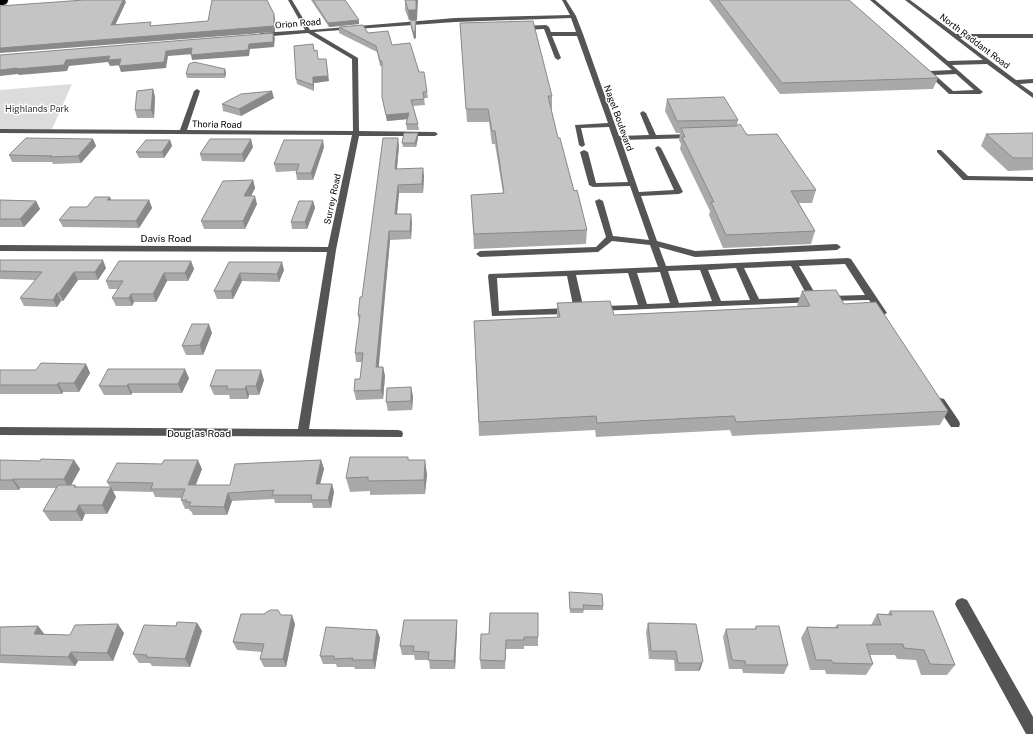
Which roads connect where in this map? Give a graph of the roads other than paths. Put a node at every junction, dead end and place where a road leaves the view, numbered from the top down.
1 (0, 0) edge
2 (3, 0) edge
3 (290, 0) edge
4 (564, 0) edge
5 (872, 0) edge
6 (907, 0) edge
7 (573, 16) junction
8 (516, 28) edge
9 (308, 31) junction
10 (550, 34) junction
11 (580, 34) junction
12 (252, 36) edge
13 (955, 36) junction
14 (1033, 36) edge
15 (558, 58) dead end
16 (988, 62) junction
17 (947, 63) junction
18 (958, 72) junction
19 (1033, 81) edge
20 (1015, 82) junction
21 (197, 91) dead end
22 (1033, 96) edge
23 (643, 113) dead end
24 (612, 125) junction
25 (0, 131) edge
26 (9, 131) junction
27 (183, 132) junction
28 (356, 134) junction
29 (435, 134) dead end
30 (697, 136) edge
31 (654, 137) junction
32 (617, 138) junction
33 (0, 140) edge
34 (658, 148) dead end
35 (940, 151) dead end
36 (1033, 179) edge
37 (633, 184) junction
38 (636, 194) junction
39 (599, 201) dead end
40 (610, 238) junction
41 (654, 243) junction
42 (837, 247) dead end
43 (0, 248) edge
44 (332, 250) junction
45 (480, 254) dead end
46 (794, 264) junction
47 (739, 266) junction
48 (703, 268) junction
49 (663, 269) junction
50 (632, 270) junction
51 (571, 273) junction
52 (872, 297) junction
53 (814, 300) junction
54 (756, 302) junction
55 (718, 304) junction
56 (676, 306) junction
57 (643, 308) junction
58 (586, 310) junction
59 (889, 324) edge
60 (933, 390) edge
61 (955, 424) dead end
62 (0, 431) edge
63 (303, 433) junction
64 (398, 434) dead end
65 (962, 604) dead end
66 (1033, 732) edge

1 - 2 main road
3 - 9 street, Surrey Road
4 - 7 street, Nagel Boulevard
5 - 17 street
6 - 13 street, North Raddant Road
7 - 9 street, Orion Road
7 - 11 street, Nagel Boulevard
8 - 10 street
9 - 12 street, Orion Road
9 - 28 street, Surrey Road
10 - 11 street
10 - 15 street
11 - 24 street, Nagel Boulevard
13 - 14 street
13 - 16 street, North Raddant Road
16 - 17 street
16 - 20 street, North Raddant Road
17 - 18 street
18 - 18 street
19 - 20 street
20 - 22 street, North Raddant Road
21 - 27 street
23 - 31 street
24 - 32 street, Nagel Boulevard
24 - 37 street
25 - 26 street, Thoria Road
26 - 27 street, Thoria Road
26 - 33 street
27 - 28 street, Thoria Road
28 - 29 street, Thoria Road
28 - 44 street, Surrey Road
30 - 31 street
31 - 32 street
32 - 37 street, Nagel Boulevard
34 - 38 street
35 - 36 street
37 - 38 street, Nagel Boulevard
38 - 41 street, Nagel Boulevard
39 - 40 street
40 - 41 street
40 - 45 street
41 - 42 street
41 - 49 street, Nagel Boulevard
43 - 44 street, Davis Road
44 - 63 street, Surrey Road
46 - 47 street
46 - 52 street
46 - 53 street
47 - 48 street
47 - 54 street
48 - 49 street
48 - 55 street
49 - 50 street
49 - 56 street, Nagel Boulevard
50 - 51 street
50 - 57 street
51 - 58 street
51 - 58 street
52 - 53 street
52 - 59 street
53 - 54 street
54 - 55 street
55 - 56 street
56 - 57 street
57 - 58 street
60 - 61 street
62 - 63 street, Douglas Road
63 - 64 street, Douglas Road
65 - 66 street

